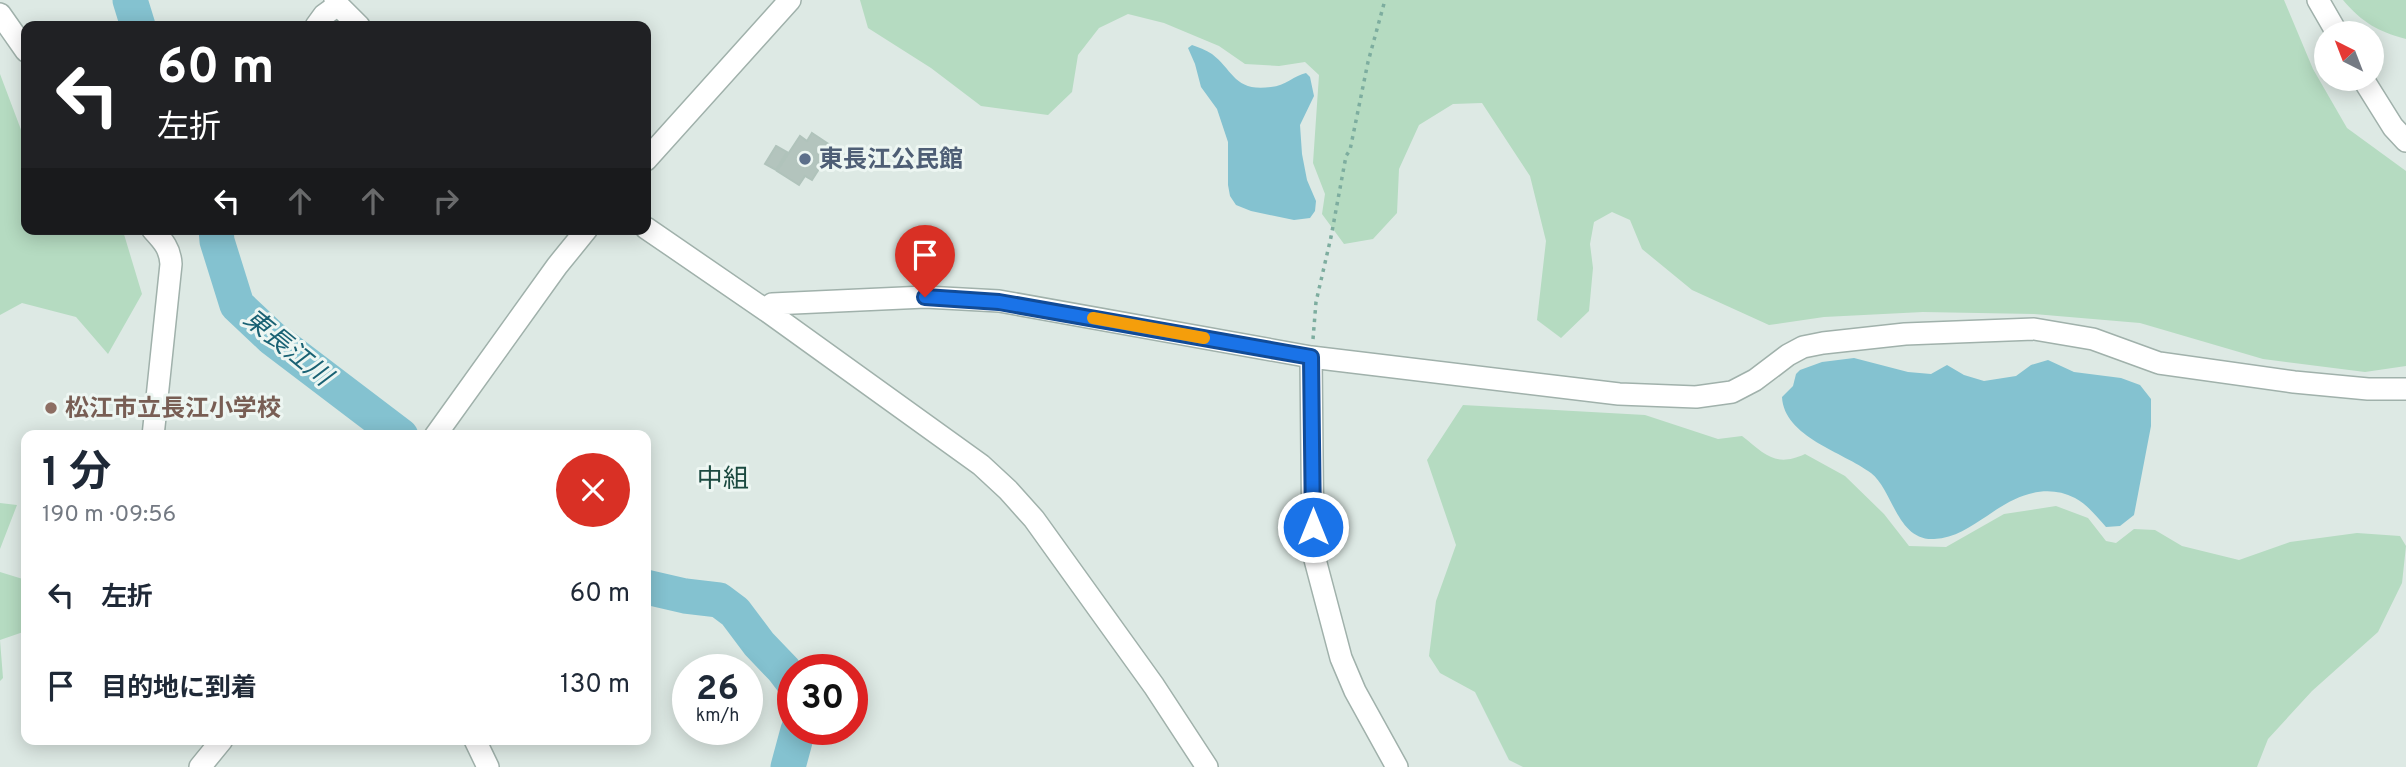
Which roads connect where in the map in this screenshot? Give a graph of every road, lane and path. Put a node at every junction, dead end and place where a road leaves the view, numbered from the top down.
1 (790, 0) edge
2 (1385, 0) edge
3 (2318, 0) edge
4 (337, 3) edge
5 (0, 14) edge
6 (320, 21) edge
7 (354, 21) edge
8 (2330, 21) edge
9 (21, 44) edge
10 (2370, 91) edge
11 (2406, 141) edge
12 (651, 154) edge
13 (651, 231) edge
14 (165, 235) edge
15 (582, 235) edge
16 (767, 311) junction
17 (1311, 357) junction
18 (2406, 389) edge
19 (154, 430) edge
20 (439, 430) edge
21 (218, 745) edge
22 (477, 745) edge
23 (200, 767) edge
24 (488, 767) edge
25 (1207, 767) edge
26 (1397, 767) edge

1 - 12 street
2 - 17 path
3 - 8 street
4 - 6 street
4 - 7 street
5 - 9 street
10 - 11 street
13 - 16 street
14 - 19 street
15 - 20 street
16 - 17 street
16 - 25 street
17 - 18 street
17 - 26 street
21 - 23 street
22 - 24 street

